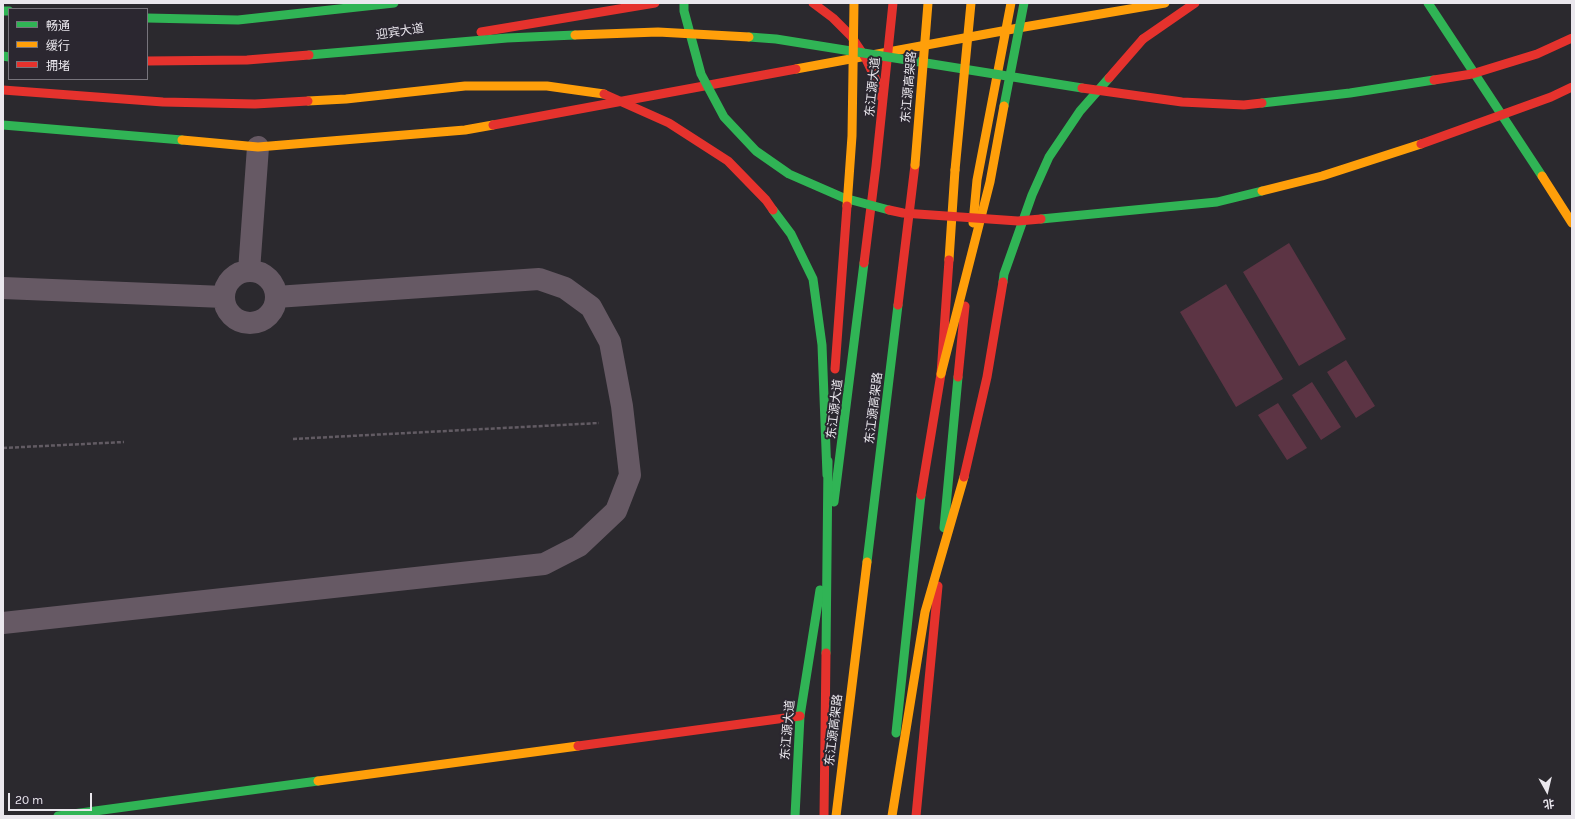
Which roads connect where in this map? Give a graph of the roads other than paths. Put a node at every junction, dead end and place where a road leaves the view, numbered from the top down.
1 (394, 3) edge
2 (655, 3) edge
3 (684, 3) edge
4 (813, 3) edge
5 (854, 3) edge
6 (893, 3) edge
7 (928, 3) edge
8 (971, 3) edge
9 (1011, 3) edge
10 (1024, 3) edge
11 (1035, 3) edge
12 (1165, 3) edge
13 (1195, 3) edge
14 (1428, 3) edge
15 (148, 18) edge
16 (1016, 28) junction
17 (1006, 30) junction
18 (1572, 38) edge
19 (889, 52) junction
20 (1001, 54) junction
21 (865, 56) junction
22 (148, 61) edge
23 (207, 70) dead end
24 (1572, 87) edge
25 (3, 90) edge
26 (883, 104) junction
27 (3, 125) edge
28 (258, 147) junction
29 (1572, 223) edge
30 (249, 271) junction
31 (3, 288) edge
32 (224, 297) junction
33 (276, 297) junction
34 (941, 374) junction
35 (827, 475) junction
36 (3, 622) edge
37 (800, 716) junction
38 (58, 816) edge
39 (795, 816) edge
40 (824, 816) edge
41 (836, 816) edge
42 (887, 816) edge
43 (892, 816) edge
44 (916, 816) edge

1 - 15 main road
2 - 23 main road, 迎宾大道
3 - 24 main road, bridge
4 - 21 main road
5 - 35 main road, bridge
6 - 19 main road, 东江源大道
7 - 41 main road, 东江源高架路, bridge
8 - 34 main road, bridge
9 - 17 main road
10 - 34 main road, bridge
11 - 16 main road
12 - 16 main road
13 - 43 main road, bridge
14 - 29 main road
16 - 17 main road
16 - 20 main road
17 - 19 main road
17 - 20 main road
18 - 22 main road, bridge
19 - 21 main road
19 - 26 main road, 东江源大道
20 - 44 main road
21 - 26 main road
21 - 28 main road
25 - 35 main road, bridge
26 - 37 main road, 东江源大道
27 - 28 main road
28 - 30 street
30 - 32 street
30 - 33 street
31 - 32 street
32 - 33 street
33 - 36 street
34 - 42 main road
35 - 40 main road, bridge
37 - 38 main road
37 - 39 main road, 东江源大道

